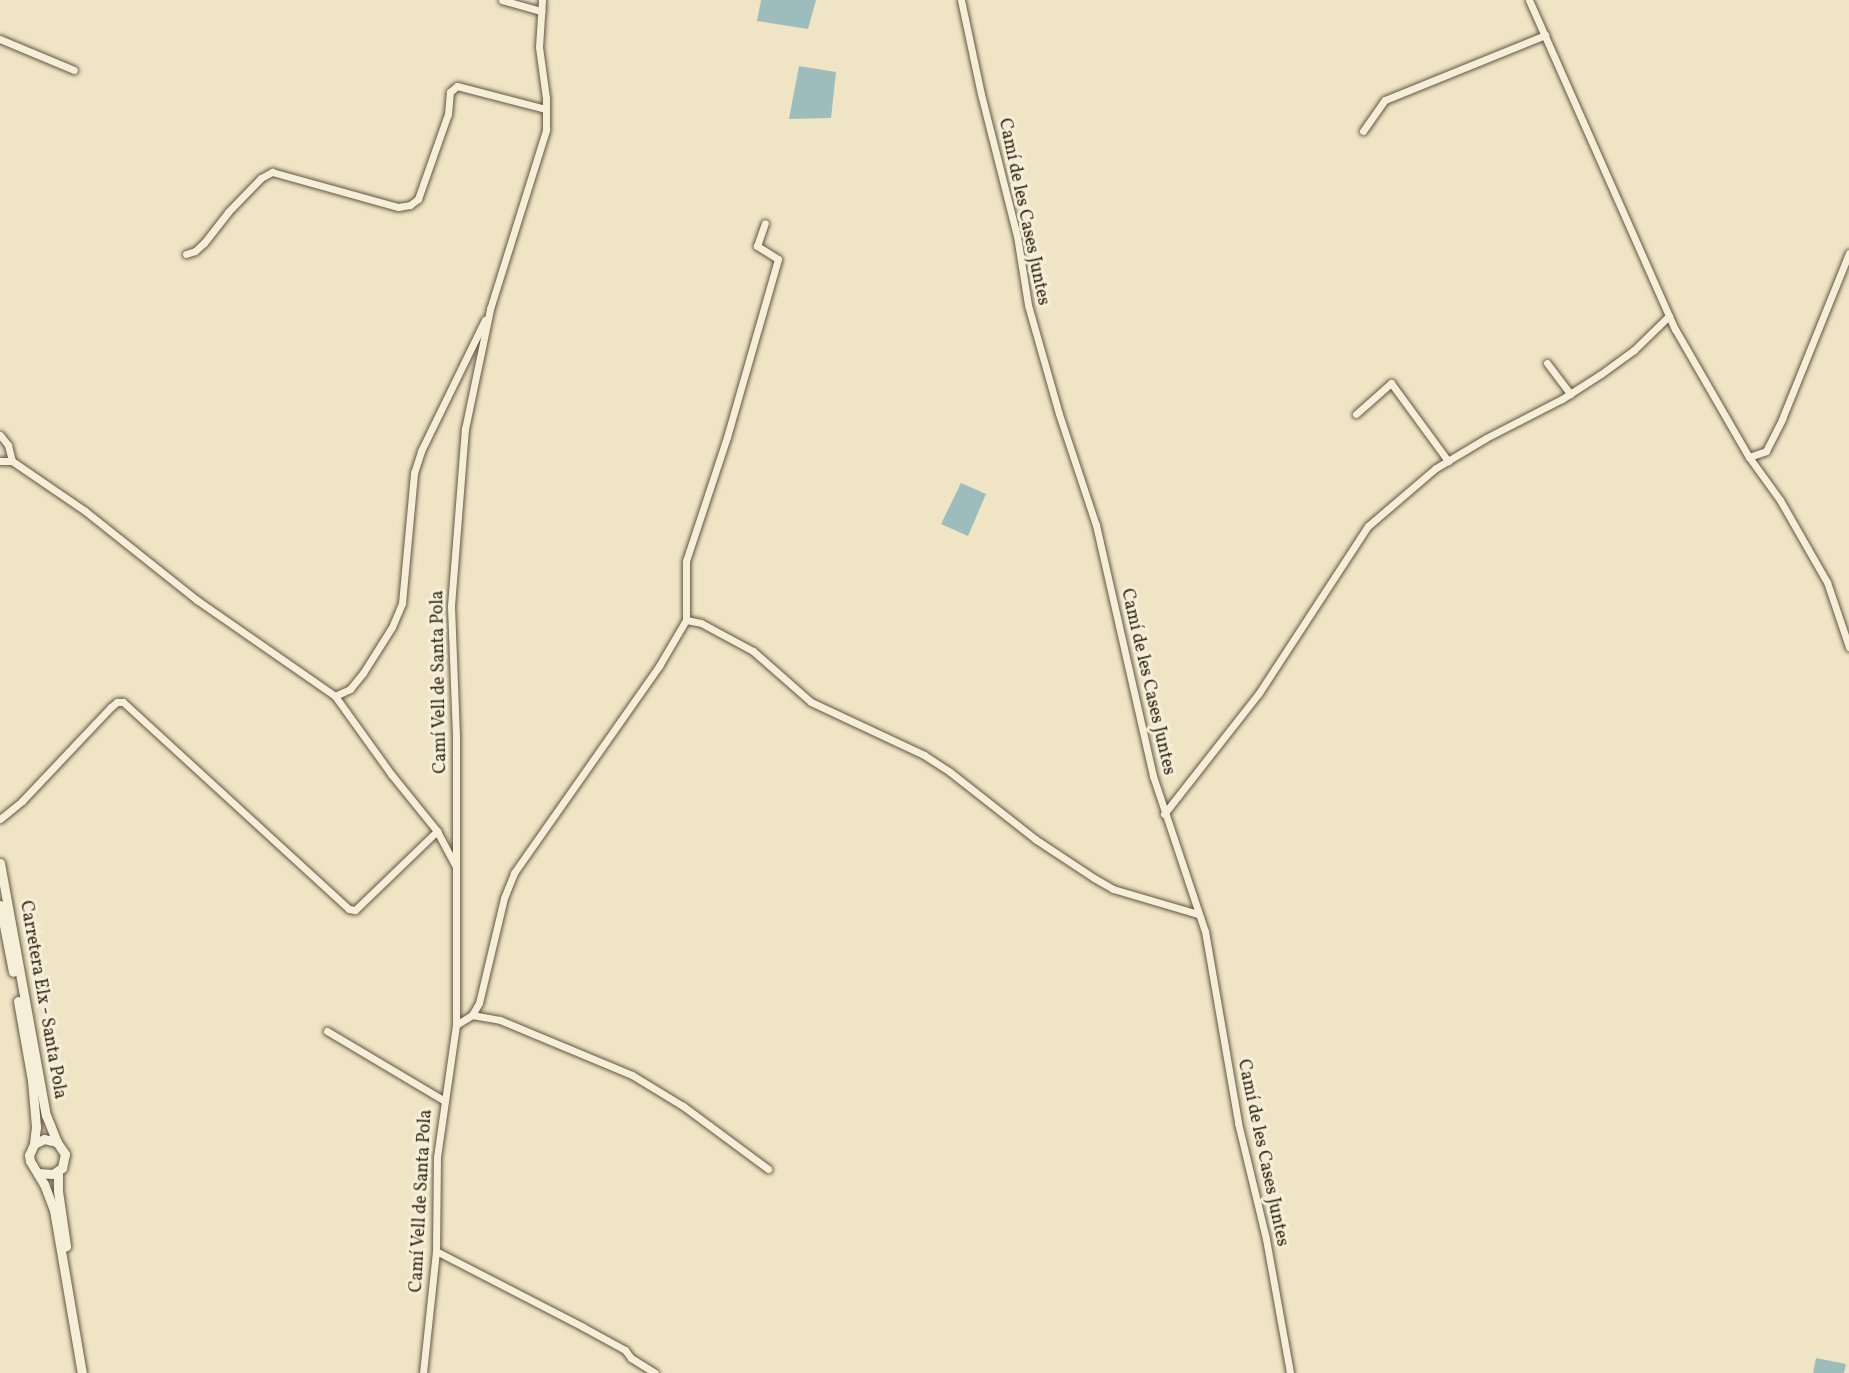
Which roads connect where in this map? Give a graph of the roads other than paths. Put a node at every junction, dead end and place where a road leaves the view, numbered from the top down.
1 (502, 0) edge
2 (542, 0) edge
3 (961, 0) edge
4 (1529, 0) edge
5 (541, 11) junction
6 (1545, 35) junction
7 (0, 39) edge
8 (74, 70) dead end
9 (546, 109) junction
10 (1363, 131) dead end
11 (765, 223) dead end
12 (1849, 253) edge
13 (186, 254) dead end
14 (490, 309) junction
15 (1669, 316) junction
16 (1547, 363) dead end
17 (1570, 394) junction
18 (1356, 414) dead end
19 (0, 435) edge
20 (1749, 457) junction
21 (0, 460) edge
22 (12, 461) junction
23 (1448, 461) junction
24 (686, 620) junction
25 (1849, 647) edge
26 (335, 696) junction
27 (1164, 814) junction
28 (0, 819) edge
29 (437, 831) junction
30 (0, 863) edge
31 (457, 869) junction
32 (0, 904) edge
33 (1198, 914) junction
34 (472, 1015) junction
35 (456, 1025) junction
36 (327, 1031) dead end
37 (443, 1100) junction
38 (57, 1142) junction
39 (34, 1144) junction
40 (768, 1169) dead end
41 (58, 1172) junction
42 (38, 1173) junction
43 (436, 1251) junction
44 (82, 1373) edge
45 (88, 1373) edge
46 (423, 1373) edge
47 (655, 1373) edge
48 (1290, 1373) edge

1 - 5 street
2 - 5 street, Camí Vell de Santa Pola
3 - 27 street, Camí de les Cases Juntes
4 - 6 street
5 - 9 street, Camí Vell de Santa Pola
6 - 10 street
6 - 15 street
7 - 8 street
9 - 13 street
9 - 14 street, Camí Vell de Santa Pola
11 - 24 street
12 - 20 street
14 - 26 street
14 - 31 street, Camí Vell de Santa Pola
15 - 17 street
15 - 20 street
16 - 17 street
17 - 23 street
18 - 23 street
19 - 22 street
20 - 25 street
21 - 22 street
22 - 26 street
23 - 27 street
24 - 33 street
24 - 34 street
26 - 29 street
27 - 33 street, Camí de les Cases Juntes
28 - 29 street
29 - 31 street
30 - 38 main road, Carretera Elx - Santa Pola
31 - 35 street, Camí Vell de Santa Pola
32 - 39 main road, Carretera Elx - Santa Pola
33 - 48 street, Camí de les Cases Juntes
34 - 35 street
34 - 40 street
35 - 37 street, Camí Vell de Santa Pola
36 - 37 street
37 - 43 street, Camí Vell de Santa Pola
38 - 39 main road
38 - 41 main road
39 - 42 main road
41 - 42 main road
41 - 45 main road
42 - 44 main road
43 - 46 street, Camí Vell de Santa Pola
43 - 47 street

